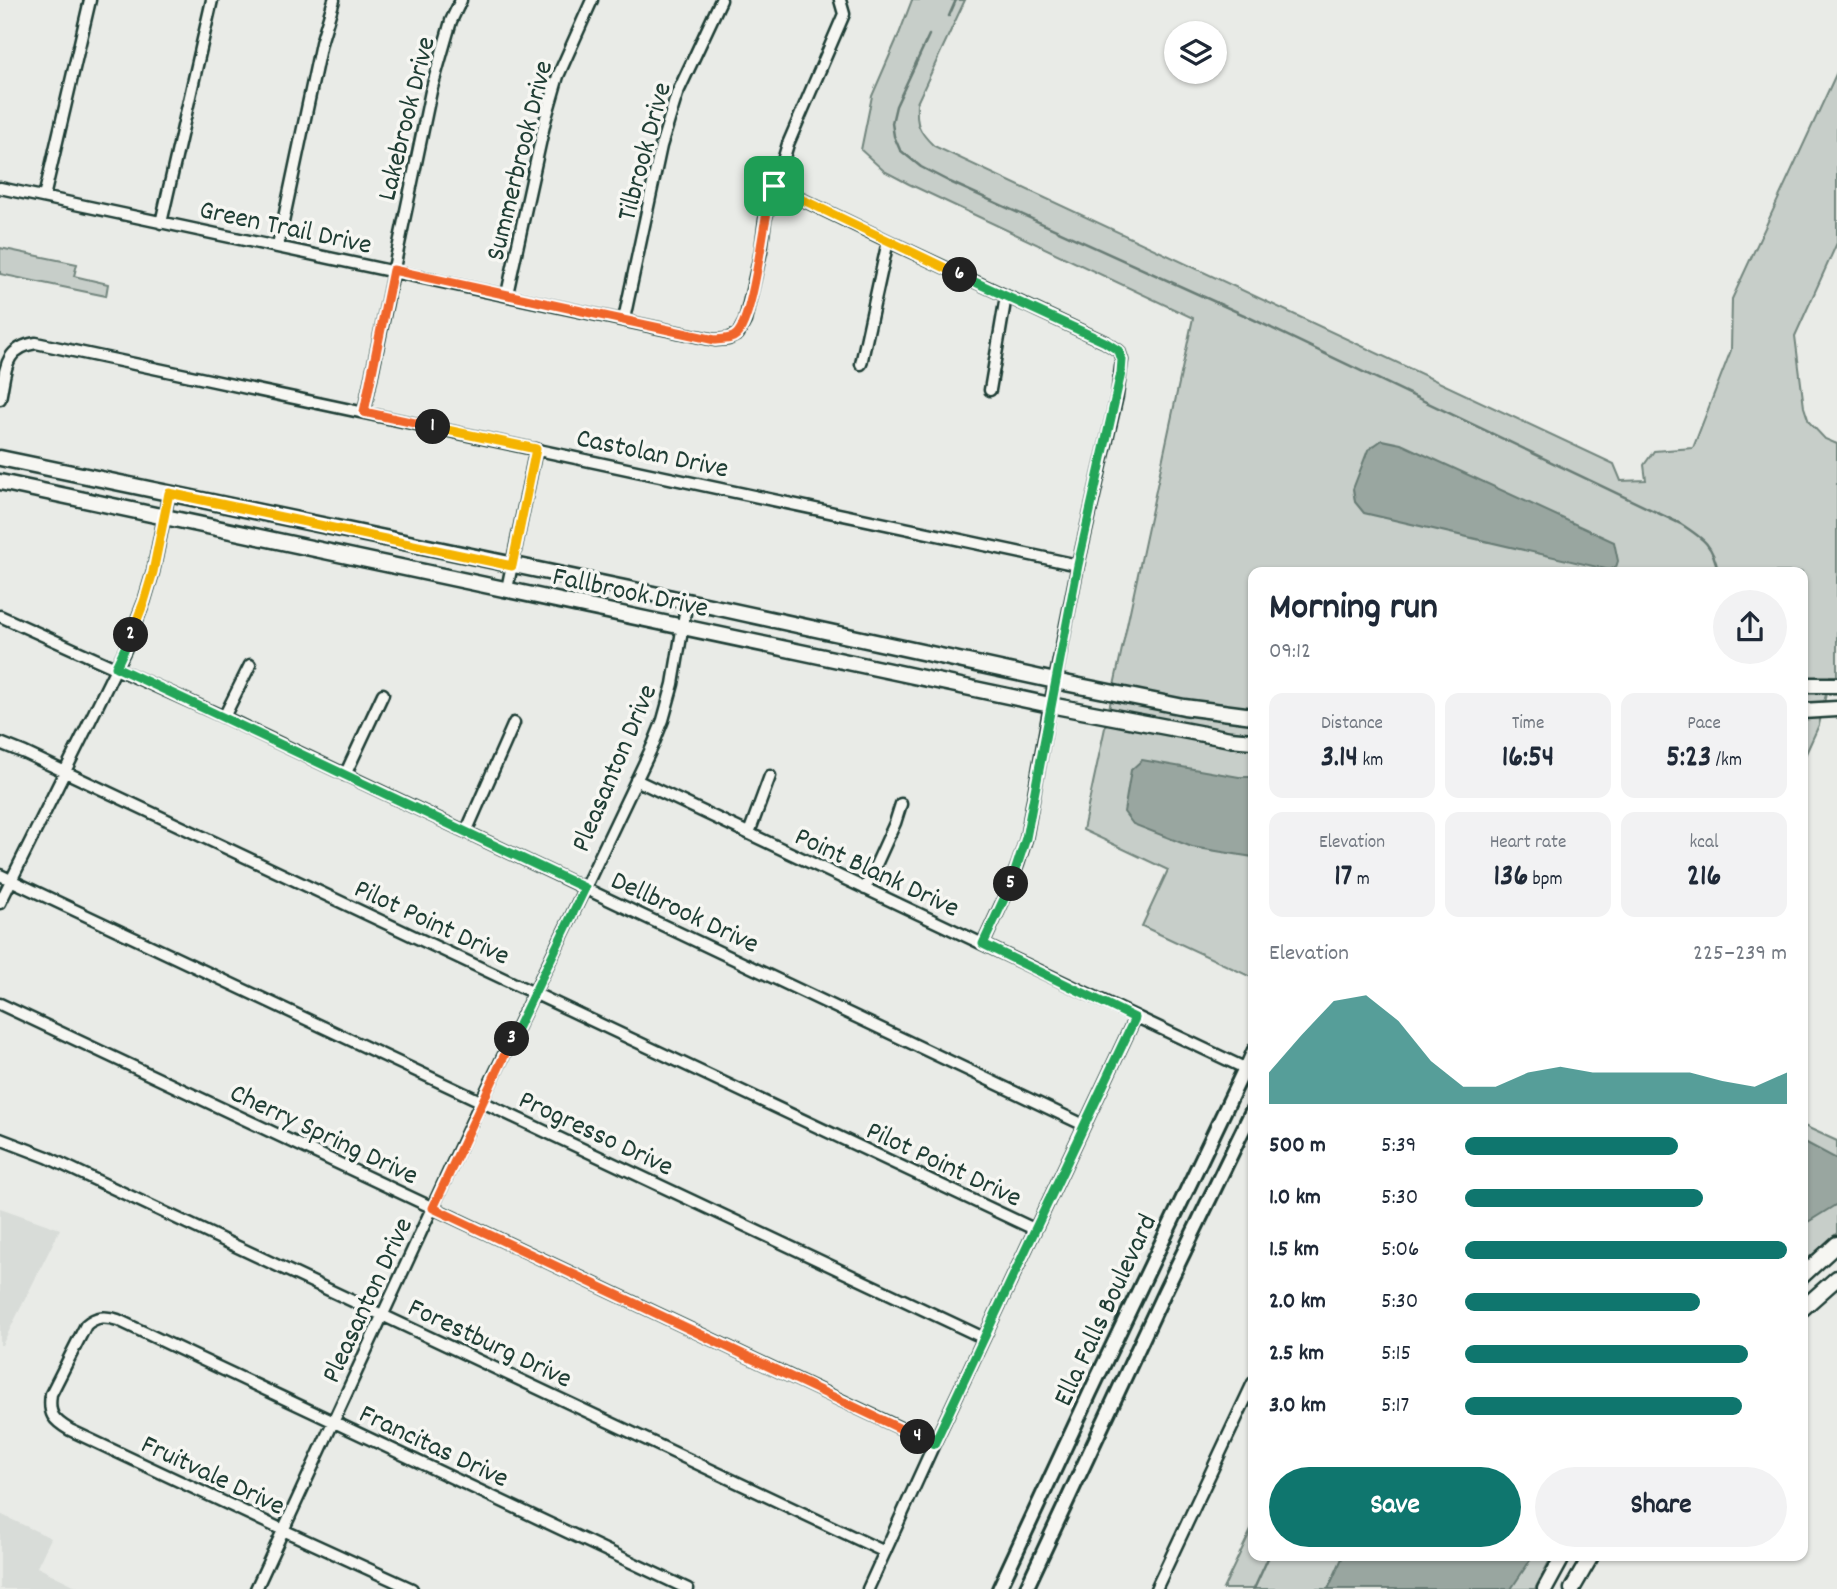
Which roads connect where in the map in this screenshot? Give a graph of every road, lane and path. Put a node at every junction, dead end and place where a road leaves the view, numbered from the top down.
1 (90, 0) edge
2 (212, 0) edge
3 (334, 0) edge
4 (461, 0) edge
5 (592, 0) edge
6 (721, 0) edge
7 (840, 0) edge
8 (774, 186) junction
9 (0, 188) edge
10 (44, 197) junction
11 (161, 223) junction
12 (888, 241) junction
13 (278, 246) junction
14 (393, 270) junction
15 (507, 294) junction
16 (1006, 296) junction
17 (624, 319) junction
18 (861, 364) dead end
19 (990, 390) dead end
20 (0, 399) edge
21 (364, 412) junction
22 (536, 449) junction
23 (0, 457) edge
24 (0, 482) edge
25 (169, 493) junction
26 (164, 517) junction
27 (336, 528) junction
28 (331, 552) junction
29 (1078, 565) junction
30 (512, 566) junction
31 (508, 589) junction
32 (687, 601) junction
33 (0, 616) edge
34 (683, 626) junction
35 (895, 646) junction
36 (250, 665) dead end
37 (116, 667) junction
38 (890, 670) junction
39 (1055, 681) junction
40 (1808, 685) edge
41 (1837, 685) edge
42 (383, 694) dead end
43 (1050, 705) junction
44 (1837, 709) edge
45 (1808, 711) edge
46 (1248, 715) edge
47 (224, 717) junction
48 (514, 723) dead end
49 (1248, 741) edge
50 (0, 743) edge
51 (65, 772) junction
52 (345, 775) junction
53 (771, 776) dead end
54 (636, 780) junction
55 (901, 804) dead end
56 (466, 832) junction
57 (748, 833) junction
58 (0, 875) edge
59 (12, 881) junction
60 (585, 888) junction
61 (865, 890) junction
62 (0, 903) edge
63 (983, 944) junction
64 (534, 993) junction
65 (0, 1004) edge
66 (1135, 1018) junction
67 (1248, 1070) edge
68 (1248, 1072) edge
69 (481, 1102) junction
70 (1248, 1119) edge
71 (1084, 1125) junction
72 (0, 1139) edge
73 (433, 1208) junction
74 (1034, 1229) junction
75 (1837, 1244) edge
76 (1808, 1271) edge
77 (1837, 1278) edge
78 (1143, 1282) junction
79 (1164, 1293) junction
80 (1808, 1304) edge
81 (382, 1315) junction
82 (984, 1338) junction
83 (66, 1362) joint
84 (1248, 1394) edge
85 (333, 1421) junction
86 (934, 1444) junction
87 (1054, 1471) junction
88 (1076, 1482) junction
89 (283, 1530) junction
90 (885, 1552) junction
91 (1560, 1561) edge
92 (1588, 1561) edge
93 (256, 1589) edge
94 (412, 1589) edge
95 (688, 1589) edge
96 (868, 1589) edge
97 (999, 1589) edge
98 (1026, 1589) edge
99 (1156, 1589) edge
100 (1545, 1589) edge
101 (1573, 1589) edge

1 - 10 street
2 - 11 street
3 - 13 street
4 - 14 street, Lakebrook Drive
5 - 15 street, Summerbrook Drive
6 - 17 street, Tilbrook Drive
7 - 8 street
8 - 12 street
8 - 17 street, Green Trail Drive
9 - 10 street, Green Trail Drive
10 - 11 street, Green Trail Drive
11 - 13 street, Green Trail Drive
12 - 16 street
12 - 18 street
13 - 14 street, Green Trail Drive
14 - 15 street, Green Trail Drive
14 - 21 street, Lakebrook Drive
15 - 17 street, Green Trail Drive
16 - 19 street
16 - 29 street
20 - 21 street, Castolan Drive
21 - 22 street, Castolan Drive
22 - 29 street, Castolan Drive
22 - 30 street
23 - 25 main road, Fallbrook Drive
24 - 26 main road, Fallbrook Drive
25 - 26 street
25 - 27 main road, Fallbrook Drive
26 - 28 main road, Fallbrook Drive
26 - 37 street
27 - 28 main road
27 - 30 main road, Fallbrook Drive
28 - 31 main road, Fallbrook Drive
29 - 39 street
30 - 31 street
30 - 32 main road, Fallbrook Drive
31 - 34 main road, Fallbrook Drive
32 - 34 street, Pleasanton Drive
32 - 35 main road, Fallbrook Drive
33 - 37 street, Dellbrook Drive
34 - 38 main road, Fallbrook Drive
34 - 54 street, Pleasanton Drive
35 - 38 main road
35 - 39 main road, Fallbrook Drive
36 - 47 street
37 - 47 street, Dellbrook Drive
37 - 51 street
38 - 43 main road, Fallbrook Drive
39 - 43 street
39 - 46 main road, Fallbrook Drive
40 - 41 main road
42 - 52 street
43 - 49 main road, Fallbrook Drive
43 - 63 street
44 - 45 main road
47 - 52 street, Dellbrook Drive
48 - 56 street
50 - 51 street, Pilot Point Drive
51 - 59 street
51 - 64 street, Pilot Point Drive
52 - 56 street, Dellbrook Drive
53 - 57 street
54 - 57 street, Point Blank Drive
54 - 60 street, Pleasanton Drive
55 - 61 street
56 - 60 street, Dellbrook Drive
57 - 61 street, Point Blank Drive
58 - 59 street, Progresso Drive
59 - 62 street
59 - 69 street, Progresso Drive
60 - 64 street, Pleasanton Drive
60 - 71 street, Dellbrook Drive
61 - 63 street, Point Blank Drive
63 - 66 street, Point Blank Drive
64 - 69 street, Pleasanton Drive
64 - 74 street, Pilot Point Drive
65 - 73 street, Cherry Spring Drive
66 - 67 street, Point Blank Drive
66 - 71 street
68 - 78 street, Ella Falls Boulevard
69 - 73 street, Pleasanton Drive
69 - 82 street, Progresso Drive
70 - 79 street, Ella Falls Boulevard
71 - 74 street
72 - 81 street, Forestburg Drive
73 - 81 street, Pleasanton Drive
73 - 86 street, Cherry Spring Drive
74 - 82 street
75 - 76 main road
77 - 80 main road
78 - 79 street
78 - 87 street, Ella Falls Boulevard
79 - 88 street, Ella Falls Boulevard
81 - 85 street, Pleasanton Drive
81 - 90 street, Forestburg Drive
82 - 86 street
83 - 85 street, Francitas Drive
83 - 89 street, Fruitvale Drive
84 - 99 street
85 - 89 street, Pleasanton Drive
85 - 95 street, Francitas Drive
86 - 90 street
87 - 88 street
87 - 97 street, Ella Falls Boulevard
88 - 98 street, Ella Falls Boulevard
89 - 93 street, Pleasanton Drive
89 - 94 street, Fruitvale Drive
90 - 96 street
91 - 100 main road
92 - 101 main road

